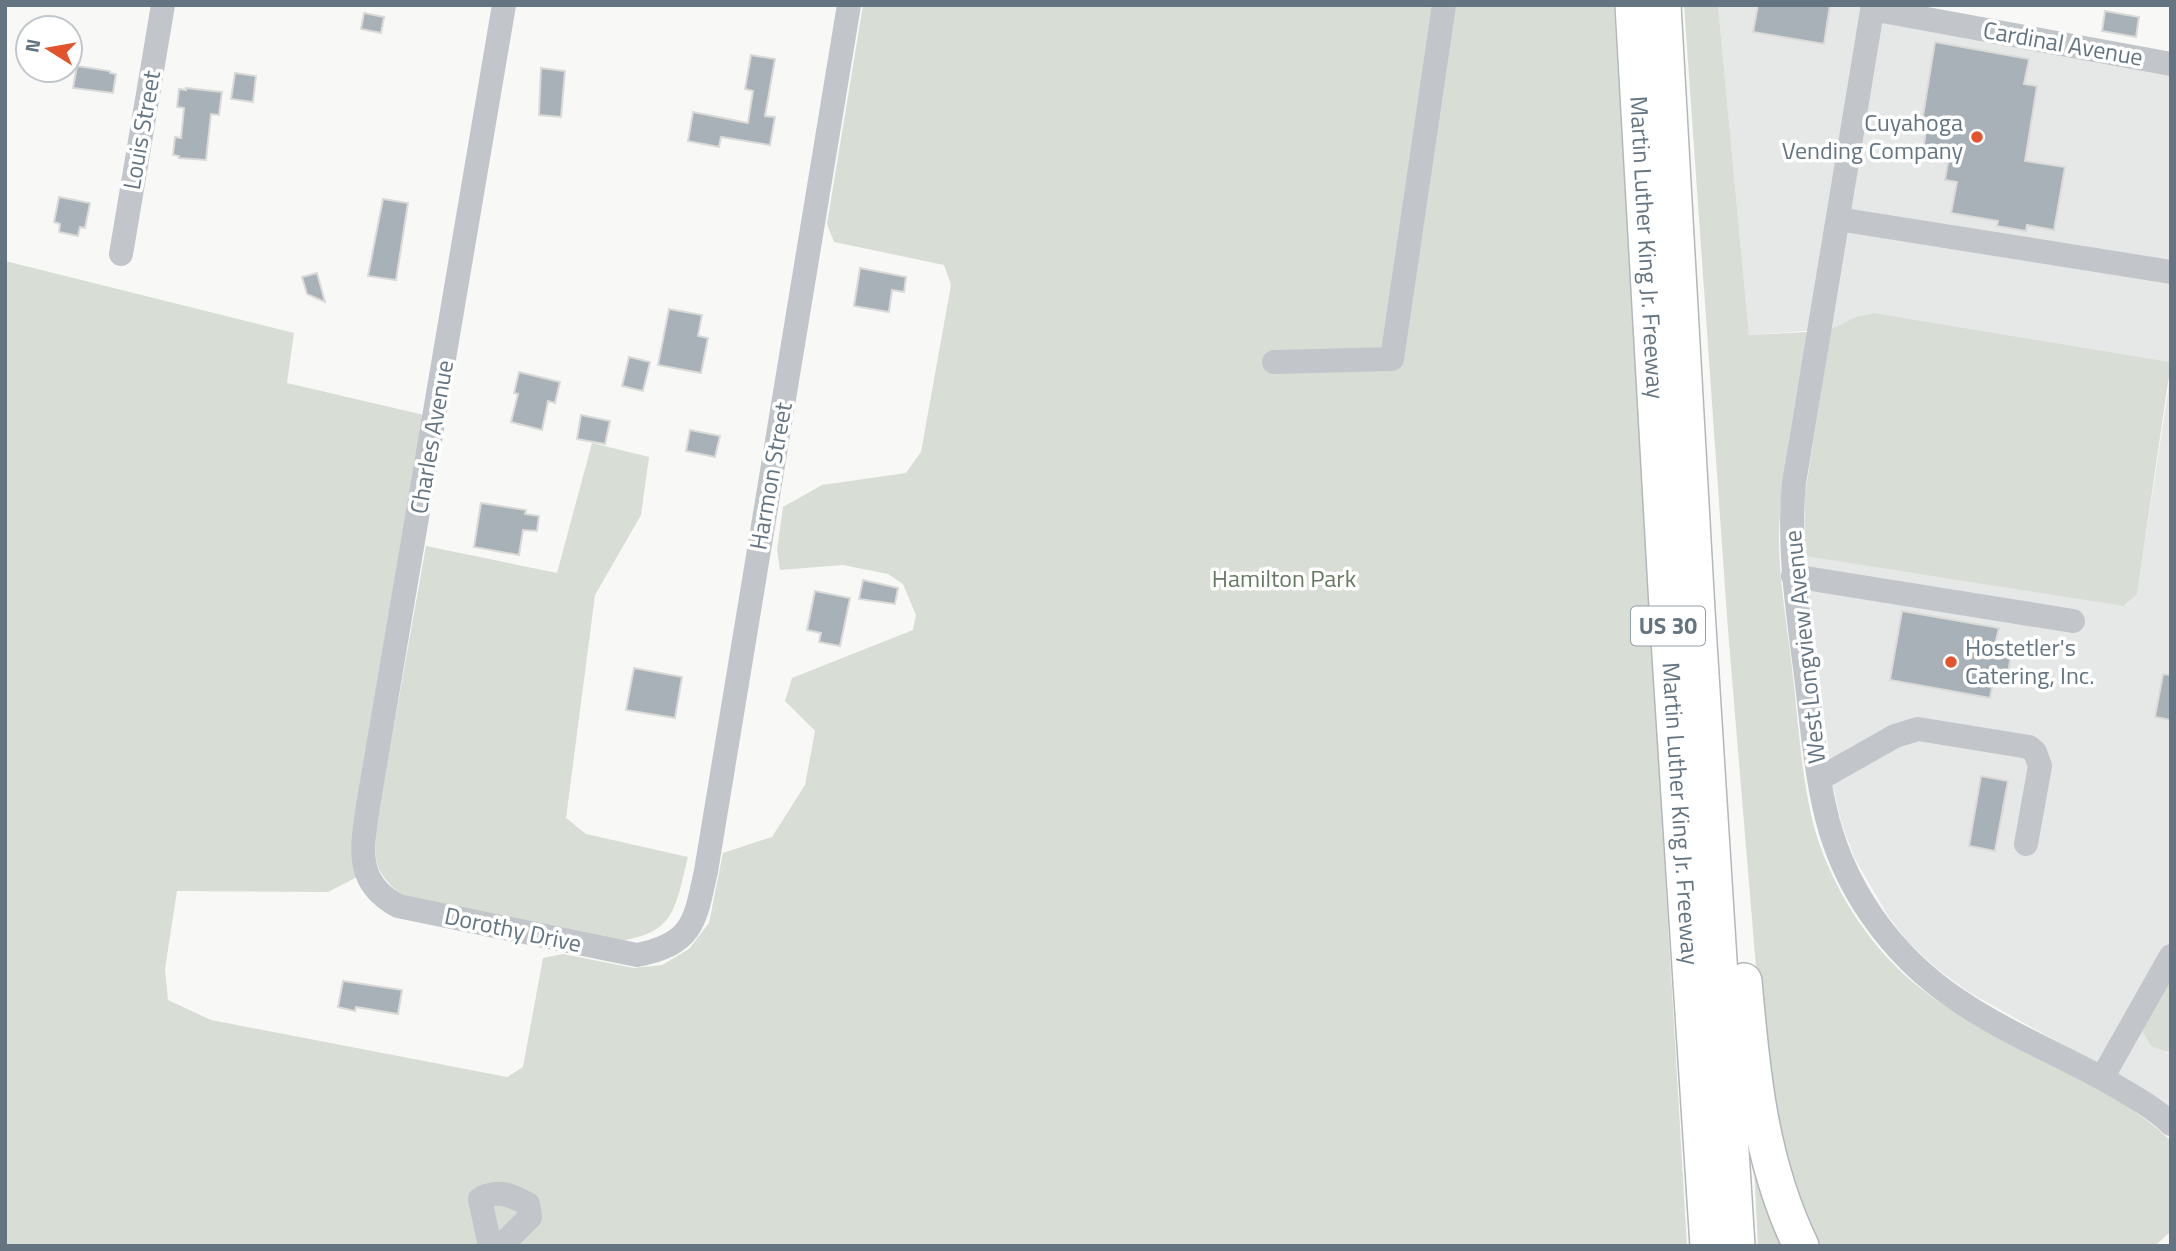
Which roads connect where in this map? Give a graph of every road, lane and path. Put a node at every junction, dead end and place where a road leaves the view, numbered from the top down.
1 (163, 5) edge
2 (504, 5) edge
3 (849, 5) edge
4 (1444, 5) edge
5 (1633, 5) edge
6 (1663, 5) edge
7 (1873, 7) edge
8 (2171, 64) edge
9 (1838, 219) junction
10 (1676, 235) junction
11 (121, 254) dead end
12 (2171, 272) edge
13 (1274, 362) dead end
14 (1793, 576) junction
15 (2073, 621) dead end
16 (1819, 779) junction
17 (2026, 844) dead end
18 (365, 868) joint
19 (678, 941) joint
20 (2171, 956) edge
21 (2102, 1078) junction
22 (2171, 1124) edge
23 (490, 1246) edge
24 (501, 1246) edge
25 (1708, 1246) edge
26 (1737, 1246) edge
27 (1801, 1246) edge

1 - 11 street, Louis Street
2 - 18 street, Charles Avenue
3 - 19 street, Harmon Street
4 - 13 street
5 - 25 highway, Martin Luther King Jr. Freeway / US 30
6 - 10 highway, Martin Luther King Jr. Freeway / US 30
7 - 8 street, Cardinal Avenue
7 - 9 street, West Longview Avenue
9 - 12 street
9 - 14 street, West Longview Avenue
10 - 26 highway, Martin Luther King Jr. Freeway / US 30
10 - 27 highway
14 - 15 street
14 - 16 street, West Longview Avenue
16 - 17 street
16 - 21 street, West Longview Avenue
18 - 19 street, Dorothy Drive
20 - 21 street
21 - 22 street, West Longview Avenue
23 - 24 street

